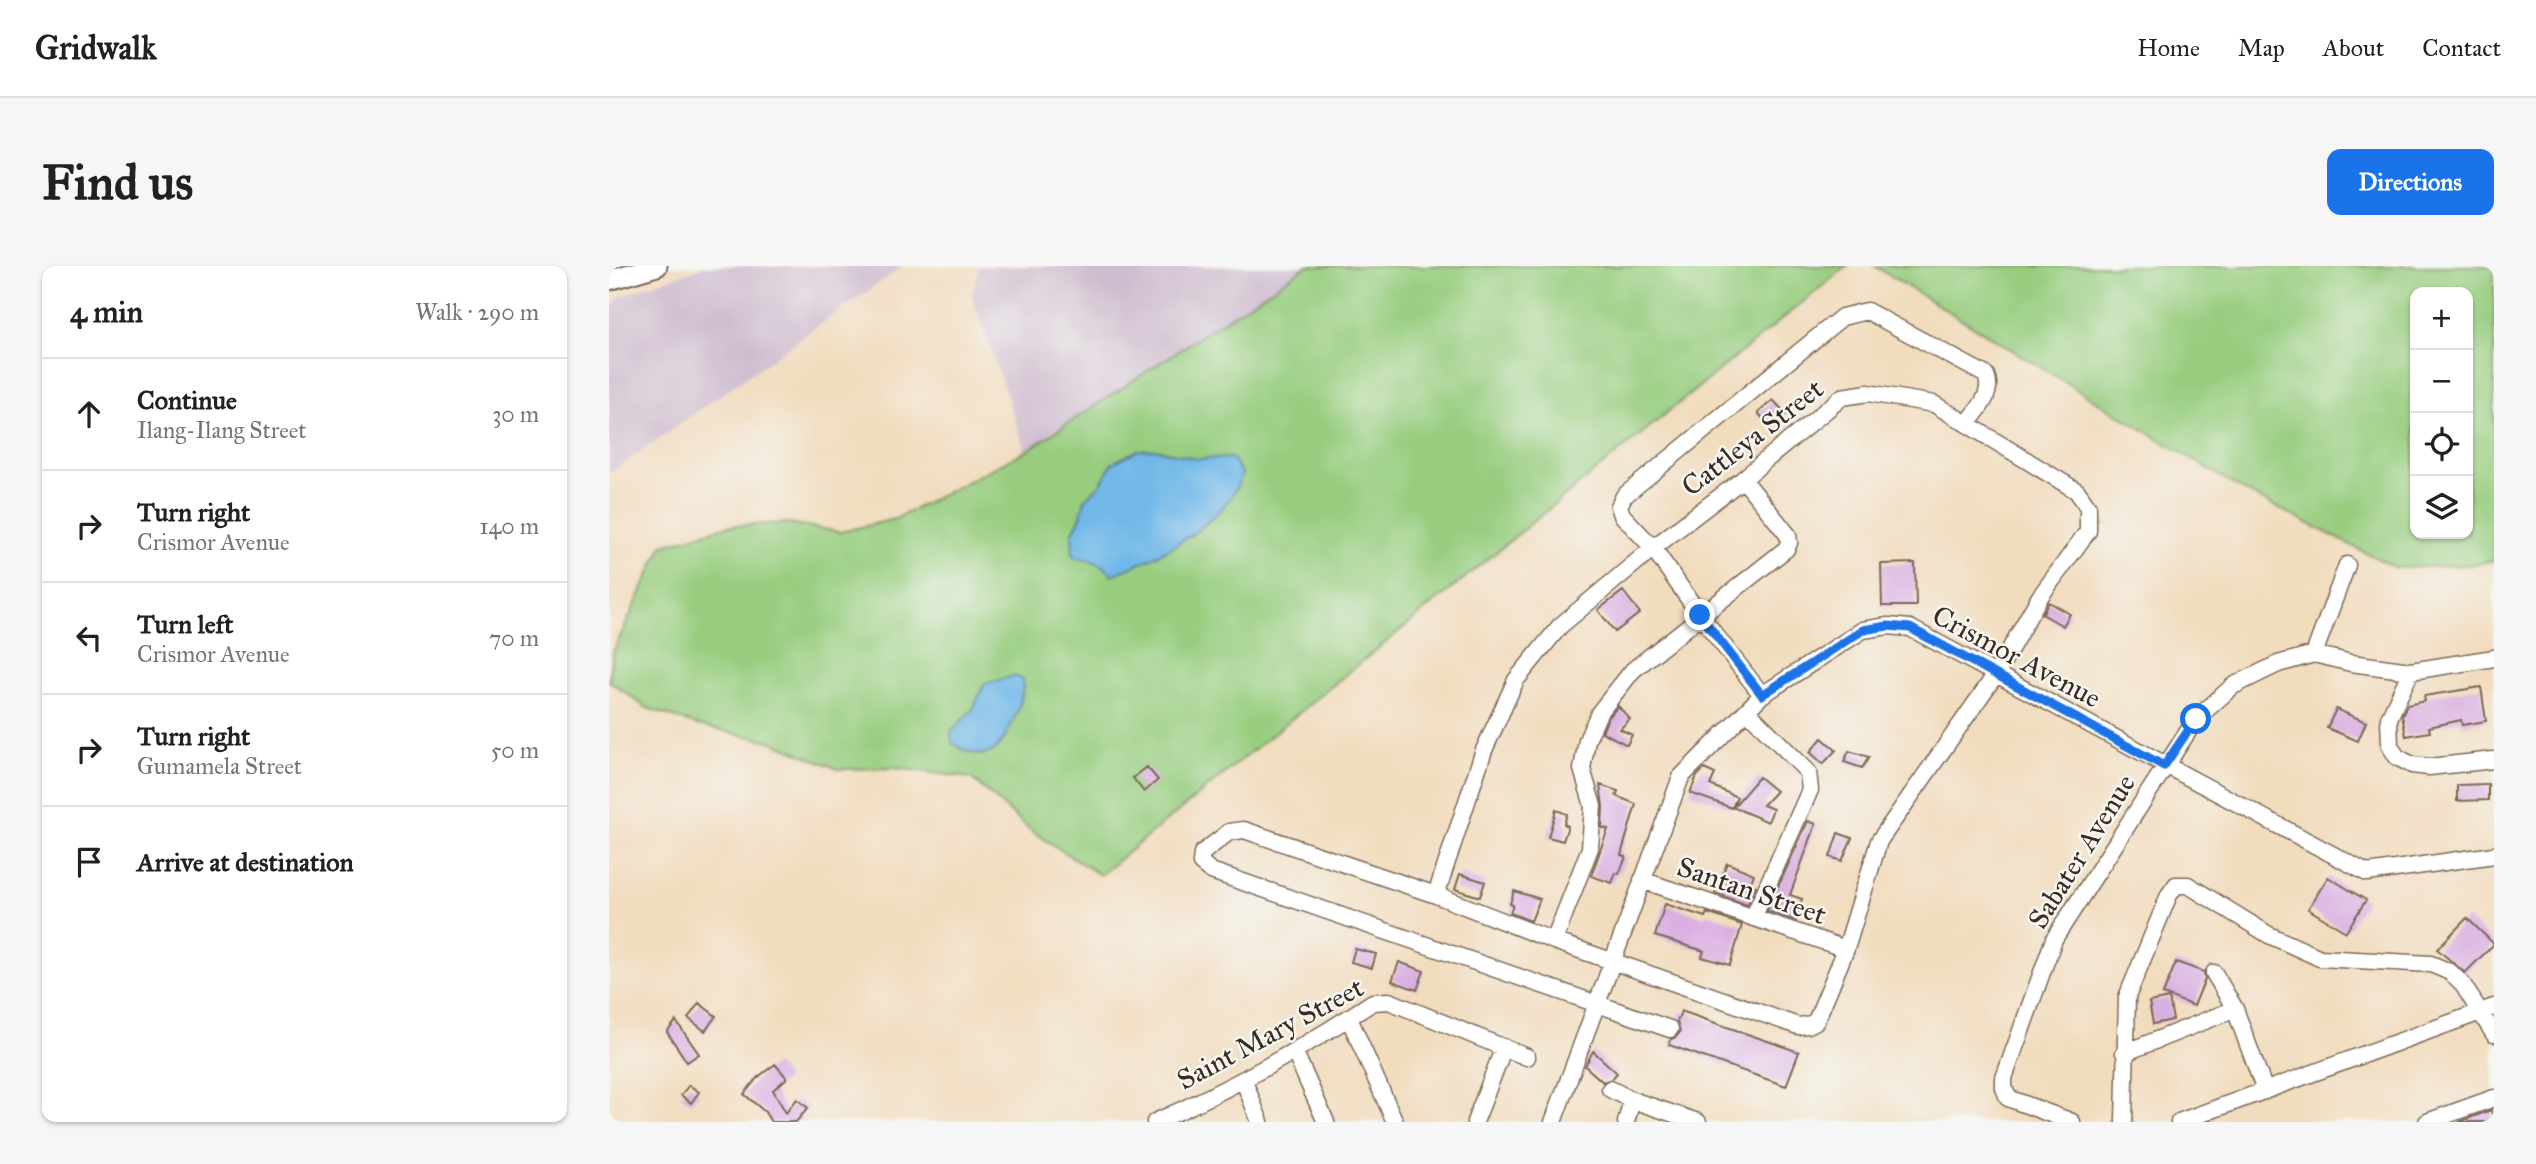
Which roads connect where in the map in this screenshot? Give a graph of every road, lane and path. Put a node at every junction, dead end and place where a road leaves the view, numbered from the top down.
1 (657, 266) edge
2 (609, 280) edge
3 (1967, 424) junction
4 (1743, 480) junction
5 (1653, 548) junction
6 (2347, 565) dead end
7 (1700, 615) junction
8 (2313, 654) junction
9 (2494, 658) edge
10 (2411, 671) junction
11 (1996, 674) junction
12 (1762, 695) junction
13 (1747, 711) junction
14 (2494, 760) edge
15 (2164, 766) junction
16 (2494, 855) edge
17 (1642, 880) junction
18 (1436, 895) junction
19 (1753, 918) junction
20 (1554, 941) junction
21 (1846, 949) junction
22 (1613, 962) junction
23 (2214, 973) dead end
24 (1597, 1004) junction
25 (2235, 1009) junction
26 (2488, 1010) edge
27 (1349, 1018) junction
28 (1670, 1030) dead end
29 (2494, 1034) edge
30 (1504, 1047) junction
31 (1295, 1053) junction
32 (2124, 1053) junction
33 (1527, 1057) dead end
34 (1244, 1081) junction
35 (1610, 1089) dead end
36 (2265, 1091) junction
37 (2494, 1098) edge
38 (1632, 1100) junction
39 (1186, 1116) edge
40 (1155, 1122) edge
41 (1260, 1122) edge
42 (1326, 1122) edge
43 (1395, 1122) edge
44 (1475, 1122) edge
45 (1553, 1122) edge
46 (1626, 1122) edge
47 (1698, 1122) edge
48 (2072, 1122) edge
49 (2124, 1122) edge
50 (2179, 1122) edge
51 (2427, 1122) edge

1 - 2 main road
3 - 4 street, Cattleya Street
3 - 5 street
3 - 11 street, Cattleya Street
4 - 5 street, Cattleya Street
4 - 7 street
5 - 7 street
5 - 18 street, Cattleya Street
6 - 8 street
7 - 12 street
7 - 20 street
8 - 10 street
8 - 15 street
9 - 10 street
10 - 14 street
11 - 12 street, Crismor Avenue
11 - 15 street, Crismor Avenue
11 - 21 street, Cattleya Street
12 - 13 street, Crismor Avenue
13 - 17 street, Crismor Avenue
13 - 19 street
15 - 16 street, Crismor Avenue
15 - 48 street, Sabater Avenue
17 - 19 street, Santan Street
17 - 22 street, Crismor Avenue
18 - 20 street, Cattleya Street
18 - 24 street
19 - 21 street, Santan Street
20 - 22 street, Cattleya Street
21 - 22 street, Cattleya Street
22 - 24 street, Crismor Avenue
23 - 25 street
24 - 28 street
24 - 45 street, Crismor Avenue
25 - 32 street
25 - 36 street
26 - 29 street
26 - 32 street
26 - 36 street
27 - 30 street, Saint Mary Street
27 - 31 street, Saint Mary Street
27 - 43 street
30 - 33 street, Saint Mary Street
30 - 44 street
31 - 34 street, Saint Mary Street
31 - 42 street
32 - 49 street
34 - 39 street, Saint Mary Street
34 - 41 street
35 - 38 street
36 - 50 street
37 - 51 street
38 - 46 street
38 - 47 street
39 - 40 street, Saint Mary Street

